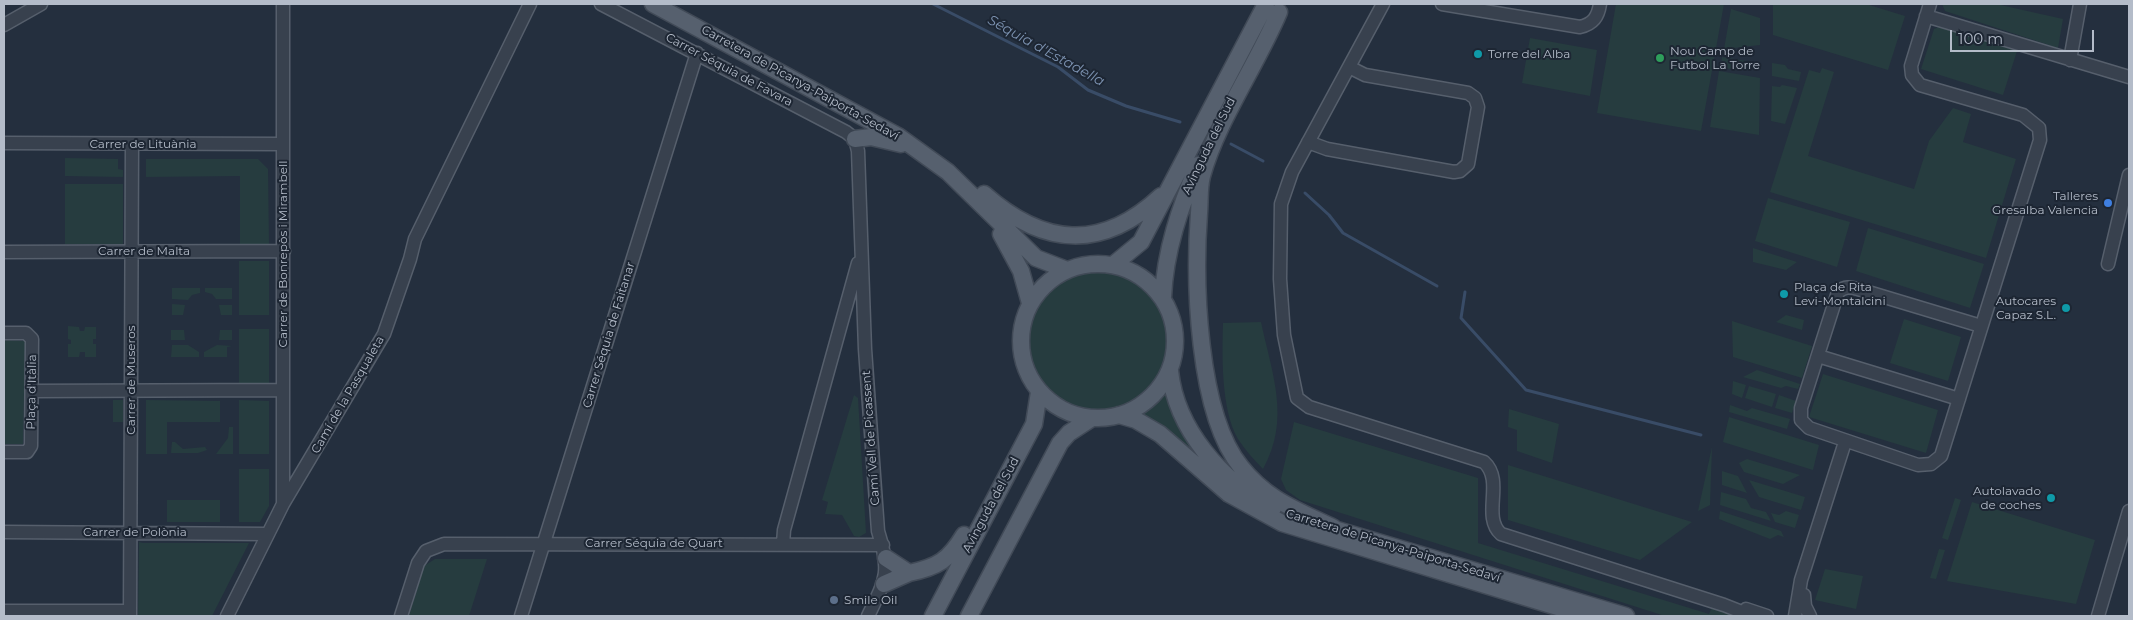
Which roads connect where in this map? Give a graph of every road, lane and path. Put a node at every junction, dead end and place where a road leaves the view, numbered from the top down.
1 (41, 4) edge
2 (282, 4) edge
3 (530, 4) edge
4 (601, 4) edge
5 (653, 4) edge
6 (1383, 4) edge
7 (1442, 4) edge
8 (1600, 4) edge
9 (2080, 4) edge
10 (1277, 6) edge
11 (1928, 10) edge
12 (4, 25) edge
13 (697, 53) junction
14 (2070, 60) junction
15 (1349, 67) junction
16 (2129, 77) edge
17 (854, 139) junction
18 (1308, 142) junction
19 (4, 143) edge
20 (132, 144) junction
21 (283, 144) junction
22 (917, 149) junction
23 (948, 172) junction
24 (2129, 176) edge
25 (1171, 186) junction
26 (986, 211) junction
27 (861, 250) junction
28 (284, 251) junction
29 (4, 252) edge
30 (131, 252) junction
31 (2108, 264) dead end
32 (1113, 265) junction
33 (1067, 270) junction
34 (1162, 297) junction
35 (1030, 303) junction
36 (843, 314) junction
37 (864, 318) junction
38 (1981, 326) junction
39 (4, 333) edge
40 (1818, 356) junction
41 (1170, 372) junction
42 (283, 390) junction
43 (32, 391) junction
44 (131, 391) junction
45 (1039, 392) junction
46 (1959, 399) junction
47 (1119, 415) junction
48 (1092, 418) junction
49 (1846, 442) junction
50 (4, 452) edge
51 (1017, 456) junction
52 (283, 504) junction
53 (2129, 511) edge
54 (1334, 528) junction
55 (4, 532) edge
56 (130, 532) junction
57 (267, 534) junction
58 (544, 543) junction
59 (783, 544) junction
60 (884, 552) junction
61 (1809, 560) junction
62 (909, 573) junction
63 (884, 584) junction
64 (1724, 605) junction
65 (4, 611) edge
66 (130, 614) edge
67 (227, 616) edge
68 (401, 616) edge
69 (521, 616) edge
70 (868, 616) edge
71 (933, 616) edge
72 (969, 616) edge
73 (1587, 616) edge
74 (1626, 616) edge
75 (1752, 616) edge
76 (1767, 616) edge
77 (1796, 616) edge
78 (1800, 616) edge
79 (1805, 616) edge
80 (1810, 616) edge
81 (2098, 616) edge

1 - 12 street
2 - 21 street, Carrer de Bonrepòs i Mirambell
3 - 52 street, Camí de la Pasqualeta
4 - 13 street, Carrer Séquia de Favara
5 - 22 main road, Carretera de Picanya-Paiporta-Sedaví
6 - 15 street
7 - 8 street
9 - 14 street
10 - 25 main road, Avinguda del Sud
10 - 34 main road, Avinguda del Sud
10 - 54 main road
11 - 14 street
11 - 38 street
13 - 17 street, Carrer Séquia de Favara
13 - 58 street, Carrer Séquia de Faitanar
14 - 16 street
15 - 18 street
15 - 18 street
17 - 22 main road
17 - 27 street, Camí Vell de Picassent
18 - 64 street
19 - 20 street, Carrer de Lituània
20 - 21 street, Carrer de Lituània
20 - 30 street, Carrer de Museros
21 - 28 street, Carrer de Bonrepòs i Mirambell
22 - 23 main road, Carretera de Picanya-Paiporta-Sedaví
23 - 25 main road
23 - 26 main road, Carretera de Picanya-Paiporta-Sedaví
24 - 31 street
25 - 32 main road, Avinguda del Sud
26 - 33 main road, Carretera de Picanya-Paiporta-Sedaví
26 - 35 main road, Carretera de Picanya-Paiporta-Sedaví
27 - 36 street, Camí Vell de Picassent
27 - 37 street, Camí Vell de Picassent
28 - 30 street, Carrer de Malta
28 - 42 street, Carrer de Bonrepòs i Mirambell
29 - 30 street, Carrer de Malta
30 - 44 street, Carrer de Museros
32 - 33 main road
32 - 34 main road
33 - 35 main road
34 - 41 main road
35 - 45 main road
36 - 37 street
36 - 59 street, Camí Vell de Picassent
37 - 60 street, Camí Vell de Picassent
38 - 40 street
38 - 46 street
39 - 43 street, Plaça d'Itàlia
40 - 46 street
40 - 49 street
41 - 47 main road
41 - 54 main road, Carretera de Picanya-Paiporta-Sedaví
42 - 44 street
42 - 52 street, Carrer de Bonrepòs i Mirambell
43 - 44 street
43 - 50 street, Plaça d'Itàlia
44 - 56 street, Carrer de Museros
45 - 48 main road
45 - 51 main road, Avinguda del Sud
46 - 49 street
47 - 48 main road
47 - 73 main road, Carretera de Picanya-Paiporta-Sedaví
48 - 72 main road
49 - 61 street
51 - 62 main road
51 - 71 main road, Avinguda del Sud
52 - 57 street, Camí de la Pasqualeta
53 - 81 street
54 - 74 main road, Carretera de Picanya-Paiporta-Sedaví
55 - 56 street, Carrer de Polònia
56 - 57 street, Carrer de Polònia
56 - 66 street, Carrer de Museros
57 - 67 street, Camí de la Pasqualeta
58 - 59 street, Carrer Séquia de Quart
58 - 68 street, Carrer Séquia de Quart
58 - 69 street, Carrer Séquia de Faitanar
59 - 60 street, Carrer Séquia de Quart
60 - 62 main road
60 - 63 street, Camí Vell de Picassent
61 - 77 street
61 - 80 street
62 - 63 main road
63 - 70 street
64 - 75 street
64 - 76 street
65 - 66 street
78 - 79 street

